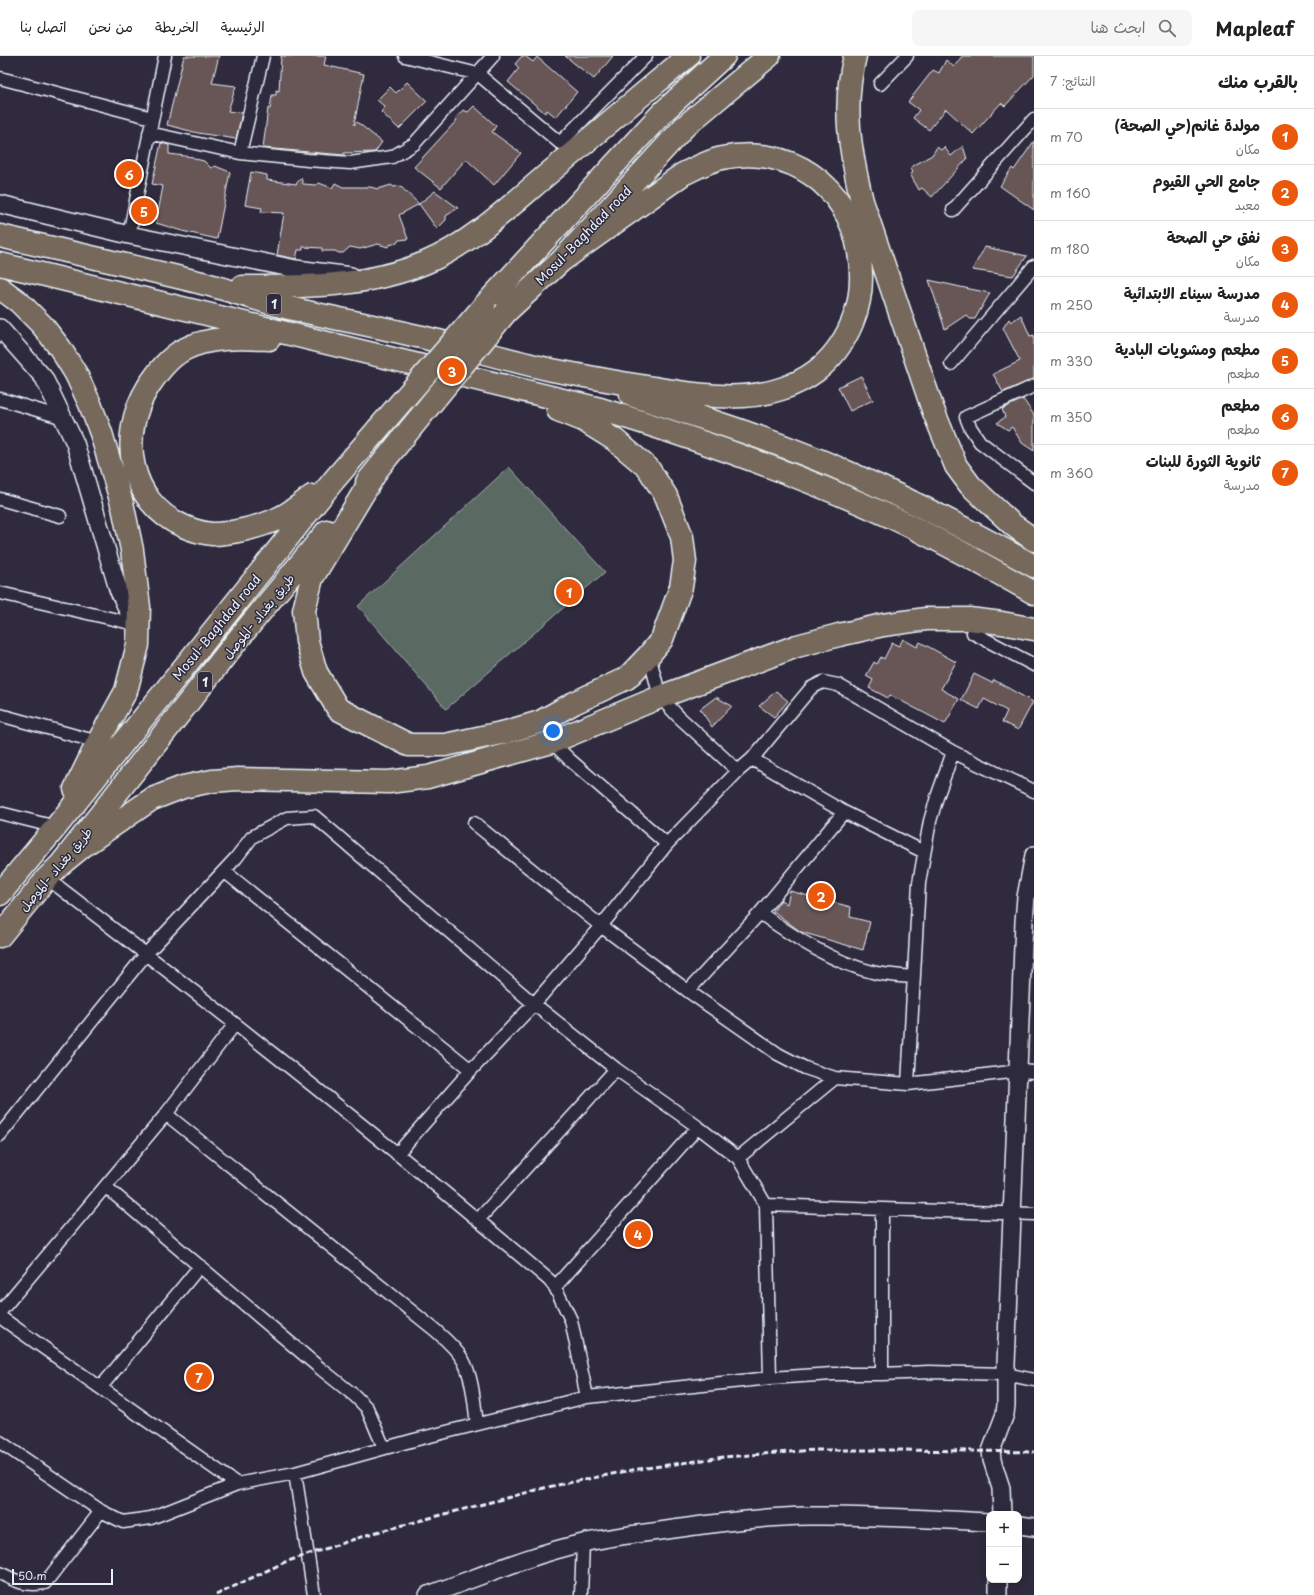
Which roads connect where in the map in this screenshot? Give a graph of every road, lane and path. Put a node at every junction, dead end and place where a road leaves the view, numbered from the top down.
1 (165, 56) edge
2 (263, 56) edge
3 (405, 56) edge
4 (493, 56) edge
5 (646, 56) edge
6 (688, 56) edge
7 (724, 56) edge
8 (769, 56) edge
9 (855, 56) edge
10 (907, 56) edge
11 (478, 74) junction
12 (0, 78) edge
13 (880, 84) dead end
14 (152, 118) junction
15 (1034, 120) edge
16 (149, 133) junction
17 (240, 153) junction
18 (0, 204) edge
19 (953, 210) dead end
20 (129, 235) junction
21 (0, 236) edge
22 (561, 260) junction
23 (0, 264) edge
24 (1034, 266) edge
25 (377, 277) junction
26 (208, 285) junction
27 (0, 288) edge
28 (0, 328) edge
29 (342, 347) junction
30 (951, 364) dead end
31 (550, 369) junction
32 (490, 382) junction
33 (1034, 386) edge
34 (0, 399) edge
35 (64, 418) junction
36 (411, 428) joint
37 (376, 472) junction
38 (334, 480) junction
39 (1034, 483) edge
40 (0, 499) edge
41 (60, 516) dead end
42 (1034, 540) edge
43 (1034, 566) edge
44 (0, 593) edge
45 (1034, 593) edge
46 (137, 629) junction
47 (1034, 629) edge
48 (973, 633) dead end
49 (649, 655) junction
50 (1034, 665) edge
51 (660, 697) junction
52 (0, 715) edge
53 (98, 742) junction
54 (552, 742) junction
55 (953, 752) junction
56 (752, 759) junction
57 (738, 771) junction
58 (1034, 791) edge
59 (844, 812) junction
60 (0, 813) edge
61 (474, 823) dead end
62 (56, 827) junction
63 (667, 844) junction
64 (924, 852) junction
65 (1034, 855) edge
66 (54, 871) junction
67 (224, 871) junction
68 (0, 894) edge
69 (760, 913) junction
70 (1029, 922) edge
71 (601, 926) junction
72 (0, 936) edge
73 (146, 954) junction
74 (913, 977) junction
75 (688, 991) junction
76 (534, 1004) junction
77 (235, 1024) junction
78 (616, 1069) junction
79 (471, 1070) junction
80 (1026, 1071) edge
81 (835, 1078) junction
82 (908, 1084) junction
83 (166, 1114) junction
84 (698, 1127) junction
85 (0, 1135) edge
86 (397, 1154) junction
87 (738, 1158) junction
88 (106, 1186) junction
89 (766, 1205) junction
90 (882, 1209) junction
91 (1012, 1214) junction
92 (1034, 1214) edge
93 (478, 1220) junction
94 (200, 1266) junction
95 (555, 1288) junction
96 (0, 1312) edge
97 (0, 1317) edge
98 (882, 1374) junction
99 (1005, 1374) junction
100 (770, 1378) junction
101 (1034, 1380) edge
102 (101, 1388) junction
103 (587, 1397) junction
104 (477, 1424) junction
105 (0, 1442) edge
106 (384, 1448) junction
107 (295, 1473) junction
108 (237, 1484) junction
109 (101, 1511) junction
110 (1002, 1511) edge
111 (986, 1522) edge
112 (1022, 1525) edge
113 (1034, 1527) edge
114 (583, 1543) junction
115 (0, 1573) edge
116 (998, 1583) edge
117 (314, 1595) edge
118 (428, 1595) edge
119 (580, 1595) edge
120 (998, 1595) edge

1 - 14 street
2 - 17 street
3 - 11 street
4 - 11 street
5 - 11 street
6 - 25 highway
7 - 38 highway, Mosul-Baghdad road, bridge
8 - 22 highway, Mosul-Baghdad road
9 - 42 highway
10 - 13 street
11 - 17 street
12 - 14 street
14 - 16 street
15 - 19 street
16 - 17 street
16 - 20 street
18 - 20 street
20 - 25 street
21 - 26 highway, 1
22 - 31 highway
22 - 36 highway, Mosul-Baghdad road / 1, bridge
23 - 29 highway
24 - 30 street
25 - 26 highway
26 - 31 highway, 1
27 - 46 highway
28 - 35 street
29 - 32 highway
29 - 38 highway
31 - 43 highway
32 - 45 highway
32 - 49 highway
33 - 39 street
34 - 35 street
35 - 46 street
36 - 37 highway, طريق بغداد -الموصل / 1
37 - 49 highway
37 - 66 highway, طريق بغداد -الموصل / 1
38 - 62 highway, Mosul-Baghdad road
40 - 41 street
44 - 46 street
46 - 53 highway
47 - 51 highway
48 - 50 street
49 - 51 street
51 - 54 highway
51 - 57 street
52 - 53 street
53 - 62 highway
54 - 63 street
54 - 66 highway
55 - 56 street
55 - 58 street
55 - 64 street
56 - 57 street
56 - 59 street
57 - 63 street
59 - 64 street
59 - 69 street
60 - 62 street
61 - 71 street
62 - 68 highway
63 - 71 street
64 - 74 street
65 - 70 street
66 - 72 highway, طريق بغداد -الموصل / 1
66 - 73 street
67 - 73 street
67 - 76 street
67 - 79 street
69 - 74 street
69 - 75 street
70 - 80 street
71 - 75 street
71 - 76 street
73 - 77 street
73 - 85 street
74 - 82 street
75 - 81 street
76 - 78 street
76 - 79 street
77 - 83 street
77 - 86 street
78 - 84 street
78 - 93 street
79 - 86 street
80 - 82 street
80 - 91 street
81 - 82 street
81 - 87 street
83 - 88 street
83 - 104 street
84 - 87 street
84 - 95 street
86 - 93 street
87 - 89 street
88 - 94 street
88 - 96 street
89 - 90 street
89 - 100 street
90 - 91 street
90 - 98 street
91 - 92 street
91 - 99 street
93 - 95 street
94 - 102 street
94 - 106 street
95 - 103 street
97 - 102 street
98 - 99 street
98 - 100 street
99 - 101 street
99 - 110 street
100 - 103 street
102 - 108 street
103 - 104 street
104 - 106 street
105 - 109 street
106 - 107 street
107 - 108 street
107 - 117 street
108 - 109 street
109 - 115 street
111 - 114 street
112 - 113 street
114 - 118 street
114 - 119 street
116 - 120 street

